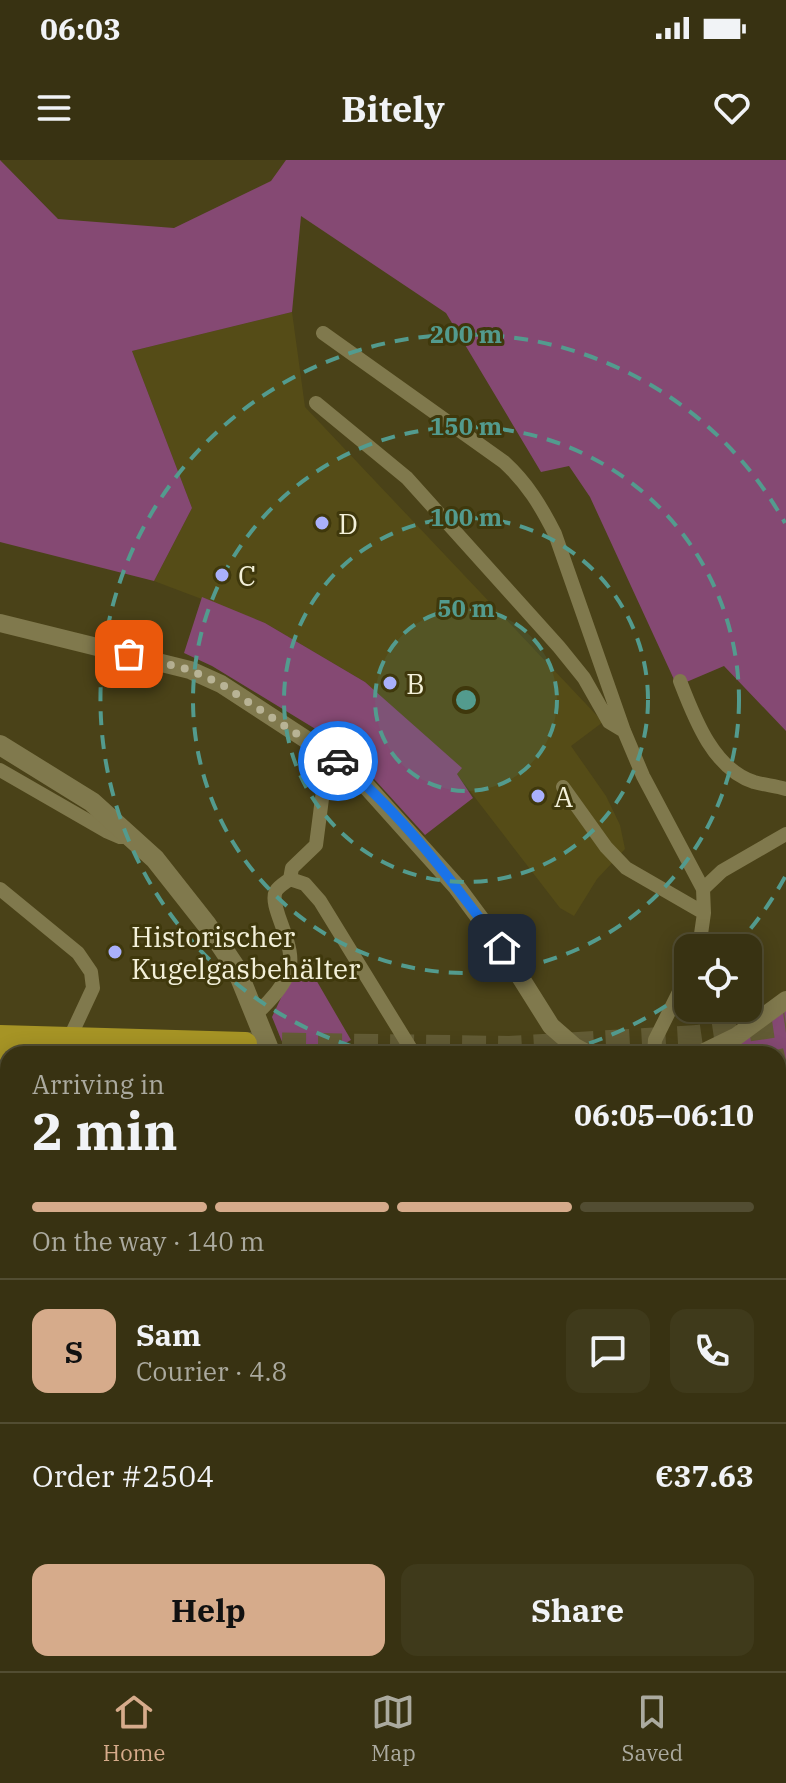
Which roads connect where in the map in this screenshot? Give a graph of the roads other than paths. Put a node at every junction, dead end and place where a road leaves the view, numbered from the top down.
1 (323, 333) dead end
2 (316, 403) dead end
3 (0, 623) edge
4 (680, 681) dead end
5 (624, 731) junction
6 (0, 745) edge
7 (0, 770) edge
8 (324, 783) dead end
9 (563, 787) dead end
10 (786, 789) edge
11 (786, 834) edge
12 (132, 836) junction
13 (290, 879) junction
14 (0, 889) edge
15 (703, 889) junction
16 (704, 913) junction
17 (701, 934) edge
18 (786, 1000) edge
19 (674, 1002) edge
20 (255, 1015) junction
21 (551, 1026) junction
22 (0, 1037) edge
23 (245, 1044) tunnel mouth
24 (62, 1046) edge
25 (268, 1046) edge
26 (409, 1046) edge
27 (562, 1046) edge
28 (574, 1046) edge
29 (655, 1046) edge
30 (716, 1046) edge

1 - 5 street
2 - 5 street
3 - 21 street
4 - 10 street
5 - 15 street
6 - 12 main road
7 - 12 street
8 - 13 street
9 - 16 street
11 - 15 street
12 - 20 main road
13 - 20 street
13 - 26 street
14 - 24 street
15 - 16 street
16 - 17 street
18 - 30 street
19 - 29 street
20 - 25 main road
21 - 27 street
21 - 28 street
22 - 23 highway

